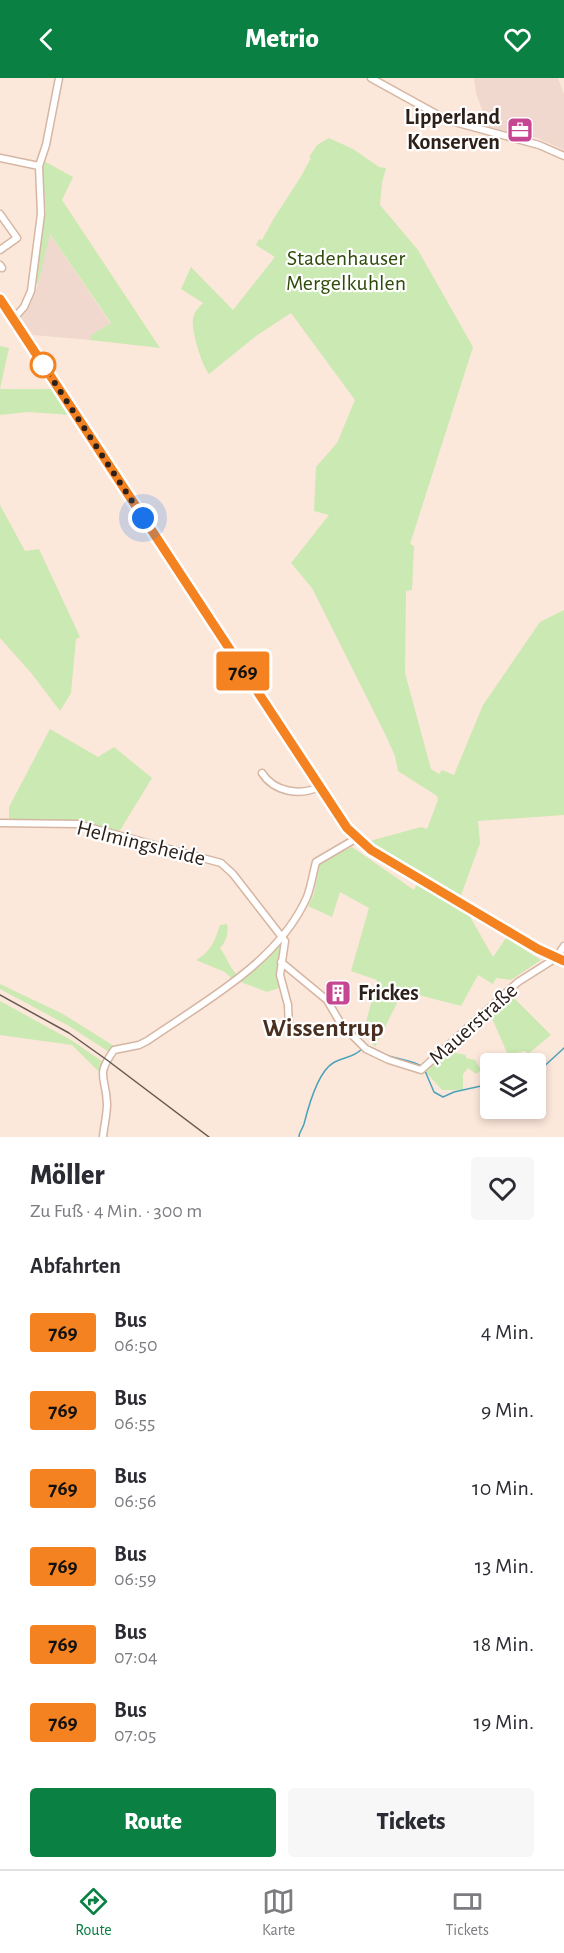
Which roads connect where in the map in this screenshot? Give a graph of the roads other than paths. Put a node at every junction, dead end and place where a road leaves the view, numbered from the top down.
1 (59, 78) edge
2 (371, 78) edge
3 (11, 151) dead end
4 (564, 156) edge
5 (0, 158) edge
6 (8, 159) junction
7 (39, 166) junction
8 (0, 214) edge
9 (0, 249) edge
10 (0, 300) edge
11 (13, 319) junction
12 (262, 773) dead end
13 (319, 787) junction
14 (0, 823) edge
15 (357, 838) junction
16 (283, 936) junction
17 (564, 946) edge
18 (560, 959) edge
19 (281, 963) junction
20 (289, 1028) dead end
21 (103, 1137) edge

1 - 7 street
2 - 4 street
3 - 6 street
5 - 6 street
6 - 7 street
7 - 11 street
8 - 9 street
10 - 11 main road
11 - 13 main road
12 - 13 street
13 - 15 main road
14 - 16 street, Helmingsheide
15 - 16 street
15 - 18 main road
16 - 19 street
16 - 21 street
17 - 18 street
18 - 19 street, Mauerstraße
19 - 20 street

